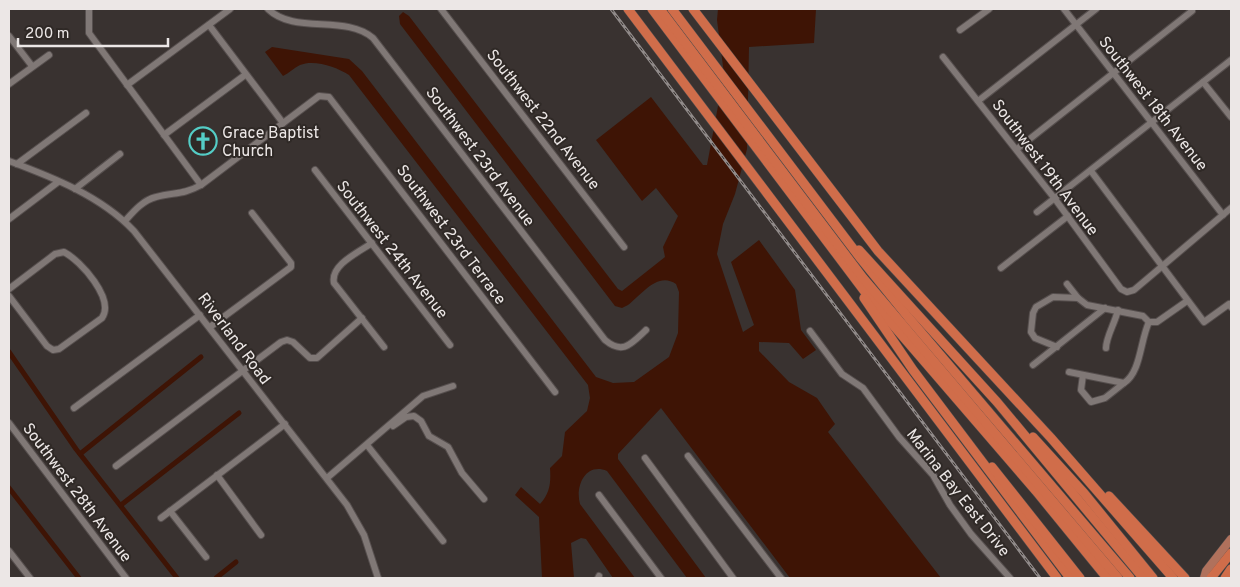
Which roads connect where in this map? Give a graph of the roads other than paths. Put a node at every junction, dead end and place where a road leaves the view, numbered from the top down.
1 (89, 9) edge
2 (230, 9) edge
3 (268, 9) edge
4 (441, 9) edge
5 (628, 9) edge
6 (645, 9) edge
7 (652, 9) edge
8 (660, 9) edge
9 (672, 9) edge
10 (693, 9) edge
11 (989, 9) edge
12 (1064, 9) edge
13 (1096, 9) edge
14 (1192, 11) dead end
15 (209, 24) junction
16 (1075, 24) junction
17 (960, 30) dead end
18 (9, 36) edge
19 (49, 54) dead end
20 (943, 57) dead end
21 (1231, 60) edge
22 (32, 66) junction
23 (1114, 73) junction
24 (245, 75) junction
25 (1203, 82) junction
26 (9, 84) edge
27 (127, 85) junction
28 (978, 100) junction
29 (86, 113) dead end
30 (1231, 117) edge
31 (1152, 122) junction
32 (283, 123) junction
33 (164, 135) junction
34 (1017, 149) junction
35 (120, 154) dead end
36 (9, 161) edge
37 (17, 164) junction
38 (314, 170) dead end
39 (1091, 171) junction
40 (58, 182) junction
41 (202, 185) junction
42 (75, 188) junction
43 (1055, 199) junction
44 (1231, 208) edge
45 (1037, 212) dead end
46 (252, 213) dead end
47 (1223, 215) junction
48 (1068, 216) junction
49 (9, 219) edge
50 (125, 221) junction
51 (372, 242) junction
52 (624, 247) dead end
53 (1002, 268) dead end
54 (1162, 268) junction
55 (874, 270) junction
56 (858, 282) junction
57 (1067, 284) dead end
58 (9, 289) edge
59 (9, 296) edge
60 (863, 296) junction
61 (1078, 298) junction
62 (1187, 301) junction
63 (1230, 306) edge
64 (1105, 308) junction
65 (1118, 310) junction
66 (200, 315) junction
67 (362, 318) junction
68 (1149, 322) junction
69 (210, 327) junction
70 (646, 330) dead end
71 (810, 331) dead end
72 (450, 345) dead end
73 (384, 346) dead end
74 (1056, 347) junction
75 (1106, 348) dead end
76 (1032, 365) dead end
77 (241, 370) junction
78 (1069, 372) dead end
79 (1084, 375) junction
80 (1124, 383) junction
81 (453, 386) dead end
82 (555, 392) dead end
83 (997, 402) junction
84 (74, 408) dead end
85 (944, 412) junction
86 (9, 423) edge
87 (285, 424) junction
88 (381, 433) junction
89 (1051, 438) junction
90 (367, 445) junction
91 (688, 456) dead end
92 (645, 458) dead end
93 (116, 466) dead end
94 (217, 475) junction
95 (327, 478) junction
96 (599, 495) dead end
97 (484, 499) dead end
98 (170, 511) junction
99 (161, 518) dead end
100 (261, 535) dead end
101 (1231, 539) edge
102 (443, 541) dead end
103 (9, 551) edge
104 (1231, 553) edge
105 (206, 557) dead end
106 (1231, 558) edge
107 (1231, 569) edge
108 (1072, 574) edge
109 (30, 578) edge
110 (126, 578) edge
111 (378, 578) edge
112 (661, 578) edge
113 (733, 578) edge
114 (782, 578) edge
115 (1010, 578) edge
116 (1057, 578) edge
117 (1080, 578) edge
118 (1100, 578) edge
119 (1107, 578) edge
120 (1118, 578) edge
121 (1130, 578) edge
122 (1143, 578) edge
123 (1153, 578) edge
124 (1173, 578) edge
125 (1185, 578) edge
126 (1204, 578) edge
127 (1211, 578) edge
128 (1216, 578) edge
129 (1225, 578) edge

1 - 27 street
2 - 15 street
3 - 70 street, Southwest 23rd Avenue
4 - 52 street, Southwest 22nd Avenue
5 - 116 highway
6 - 56 highway
7 - 56 highway
8 - 56 highway
9 - 55 highway
10 - 89 highway
11 - 17 street
12 - 16 street, Southwest 18th Avenue
13 - 16 street
14 - 23 street
15 - 24 street
15 - 27 street
16 - 23 street, Southwest 18th Avenue
16 - 28 street
18 - 22 street
19 - 22 street
20 - 28 street, Southwest 19th Avenue
21 - 25 street
22 - 26 street
23 - 31 street, Southwest 18th Avenue
23 - 34 street
24 - 32 street
24 - 33 street
25 - 30 street
25 - 31 street
27 - 33 street
28 - 34 street, Southwest 19th Avenue
29 - 37 street
31 - 39 street
31 - 47 street, Southwest 18th Avenue
32 - 41 street
32 - 82 street, Southwest 23rd Terrace
33 - 41 street
34 - 43 street, Southwest 19th Avenue
35 - 42 street
36 - 37 street, Riverland Road
37 - 40 street, Riverland Road
38 - 51 street, Southwest 24th Avenue
39 - 43 street
39 - 54 street
40 - 42 street, Riverland Road
40 - 49 street
41 - 50 street
42 - 50 street, Riverland Road
43 - 45 street
43 - 48 street, Southwest 19th Avenue
44 - 47 street
46 - 69 street
47 - 54 street
48 - 53 street
48 - 54 street, Southwest 19th Avenue
50 - 66 street, Riverland Road
51 - 67 street
51 - 72 street, Southwest 24th Avenue
54 - 62 street
55 - 83 highway
55 - 121 highway
56 - 60 highway
56 - 119 highway
56 - 120 highway
57 - 61 street
58 - 59 street
60 - 85 highway
60 - 118 highway
61 - 64 street
61 - 74 street
62 - 63 street
62 - 68 street
64 - 65 street
64 - 74 street
65 - 68 street
65 - 75 street
66 - 69 street, Riverland Road
66 - 84 street
67 - 73 street
67 - 77 street
68 - 80 street
69 - 77 street, Riverland Road
71 - 115 street, Marina Bay East Drive
74 - 76 street
77 - 87 street, Riverland Road
77 - 93 street
78 - 79 street
79 - 80 street
79 - 80 street
81 - 88 street
83 - 122 highway
83 - 123 highway
85 - 108 highway
85 - 108 highway
86 - 110 street, Southwest 28th Avenue
87 - 94 street
87 - 95 street, Riverland Road
88 - 90 street
88 - 97 street
89 - 124 highway
89 - 125 highway
90 - 95 street
90 - 102 street
91 - 114 street
92 - 113 street
94 - 98 street
94 - 100 street
95 - 111 street, Riverland Road
96 - 112 street
98 - 99 street
98 - 105 street
101 - 126 main road
103 - 109 street
104 - 127 highway
106 - 128 main road
107 - 129 highway
108 - 117 highway

